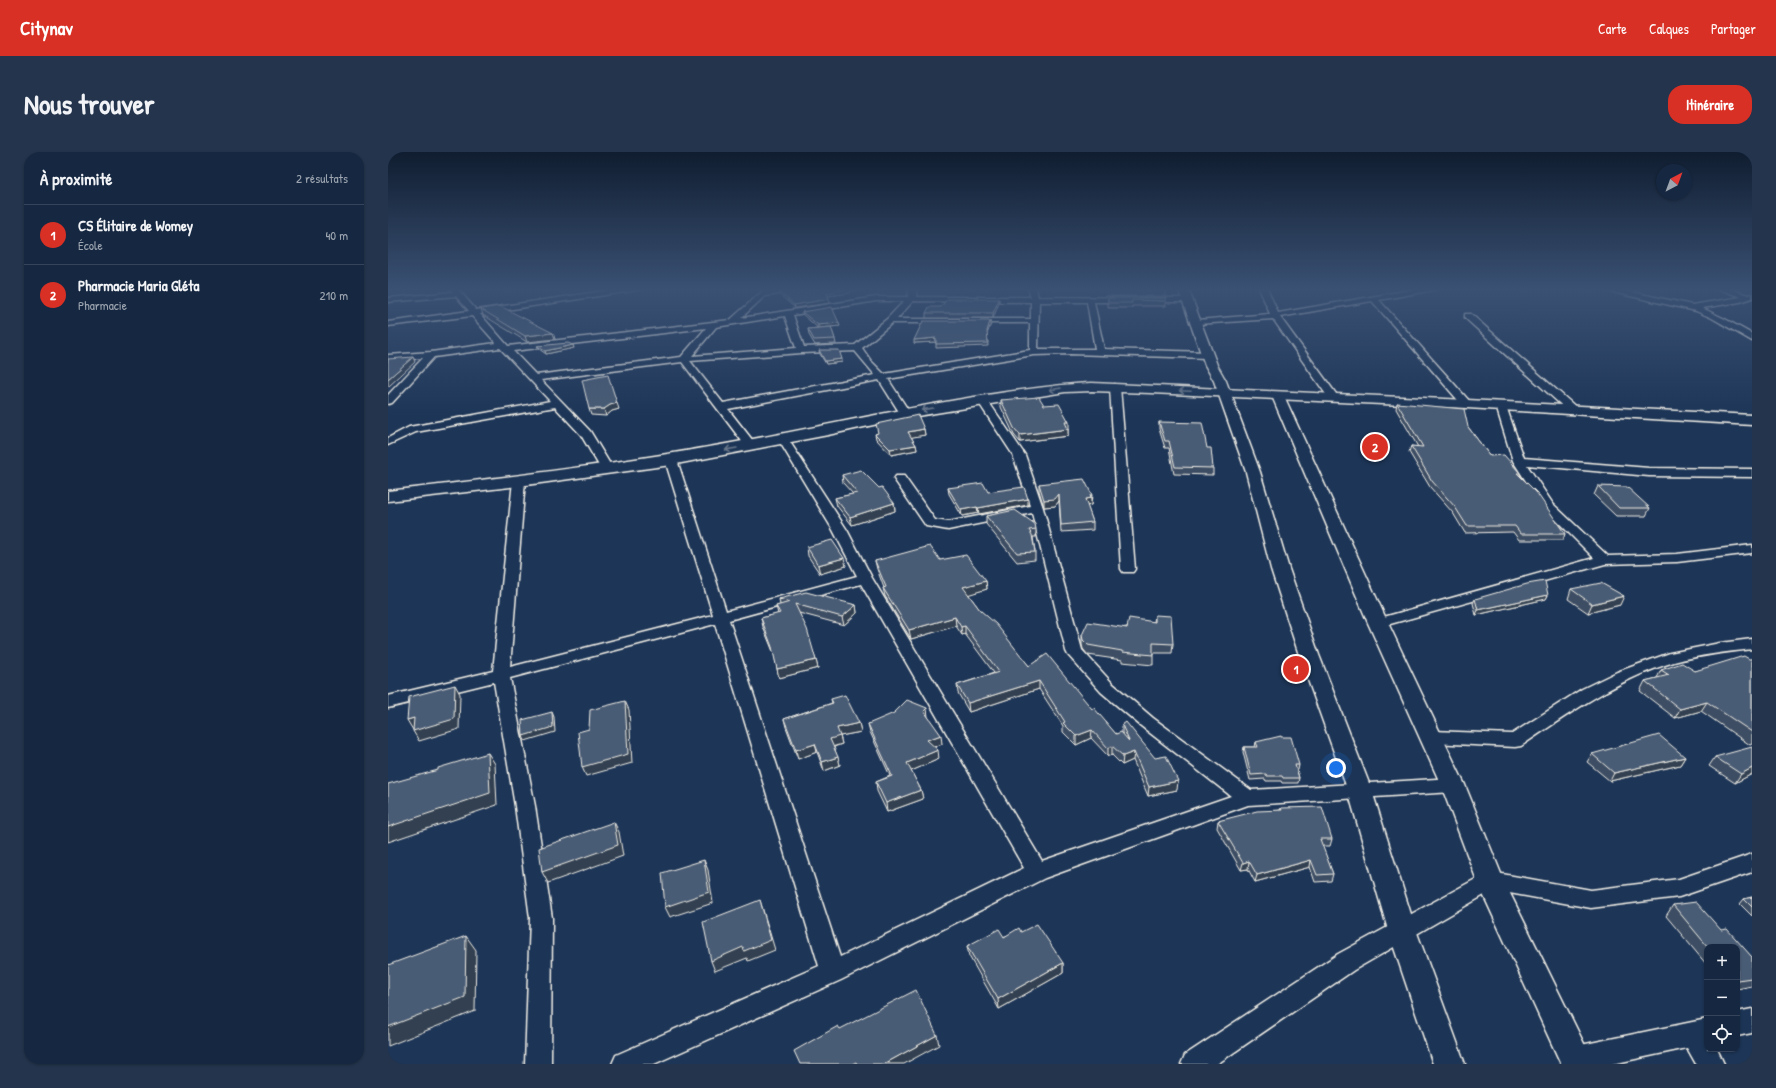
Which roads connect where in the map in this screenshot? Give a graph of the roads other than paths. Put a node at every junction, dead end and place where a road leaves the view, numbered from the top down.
1 (490, 331) edge
2 (660, 331) edge
3 (708, 331) edge
4 (794, 331) edge
5 (878, 331) edge
6 (1034, 331) edge
7 (1096, 331) edge
8 (1200, 331) edge
9 (1285, 331) edge
10 (1402, 331) edge
11 (1484, 331) edge
12 (1740, 331) edge
13 (1750, 336) edge
14 (505, 347) junction
15 (857, 348) junction
16 (801, 350) junction
17 (1034, 352) junction
18 (1100, 352) junction
19 (431, 355) junction
20 (1208, 355) junction
21 (388, 358) edge
22 (684, 359) junction
23 (882, 377) junction
24 (535, 378) junction
25 (1115, 387) junction
26 (1224, 393) junction
27 (1278, 396) junction
28 (1334, 398) junction
29 (982, 400) junction
30 (388, 401) edge
31 (558, 403) junction
32 (1467, 404) junction
33 (1501, 406) junction
34 (720, 407) junction
35 (1573, 410) junction
36 (904, 414) junction
37 (1752, 420) edge
38 (783, 439) junction
39 (388, 442) edge
40 (751, 446) junction
41 (671, 460) junction
42 (1519, 461) junction
43 (607, 469) junction
44 (1752, 473) edge
45 (900, 479) dead end
46 (519, 481) junction
47 (388, 496) edge
48 (1037, 508) junction
49 (1752, 549) edge
50 (1604, 560) junction
51 (1128, 569) dead end
52 (865, 578) junction
53 (720, 618) junction
54 (1378, 623) junction
55 (1752, 644) edge
56 (501, 676) junction
57 (388, 702) edge
58 (1432, 738) junction
59 (1453, 785) junction
60 (1360, 791) junction
61 (1247, 798) junction
62 (1752, 863) edge
63 (1036, 872) junction
64 (1491, 881) junction
65 (1402, 930) junction
66 (833, 972) junction
67 (1752, 1021) edge
68 (1740, 1023) edge
69 (1700, 1032) edge
70 (1577, 1062) edge
71 (538, 1064) edge
72 (626, 1064) edge
73 (1194, 1064) edge
74 (1449, 1064) edge
75 (1711, 1064) edge

1 - 14 street
2 - 14 street
3 - 22 street
4 - 16 street
5 - 15 street
6 - 17 street
7 - 18 street
8 - 20 street
9 - 28 street
10 - 32 street
11 - 35 street
12 - 13 street
14 - 19 street
14 - 24 street
15 - 16 street
15 - 23 street
16 - 22 street
17 - 18 street
17 - 23 street
18 - 20 street
19 - 21 street
19 - 30 street
20 - 26 street
22 - 24 street
22 - 34 street
23 - 34 street
23 - 36 street
24 - 31 street
26 -> 25 main road
25 -> 29 main road
25 - 51 street
26 - 27 main road
26 - 60 street
27 - 28 main road
27 - 54 street
28 - 32 main road
29 -> 36 main road
29 - 48 street
31 - 39 street
31 - 43 street
32 - 33 main road
33 - 35 main road
33 - 42 street
34 - 40 street
35 - 37 main road
36 - 38 main road
38 - 40 main road
38 - 52 street
40 -> 41 main road
41 - 43 main road
41 - 53 street
42 - 44 street
42 - 50 street
43 - 46 main road
45 - 48 street
46 - 47 main road
46 - 56 street
48 - 61 street
49 - 50 street
50 - 54 street
52 - 53 street
52 - 63 street
53 - 56 street
53 - 66 street
54 - 58 street
55 - 58 street
56 - 57 street
56 - 71 street
58 - 59 street
59 - 60 street
59 - 64 street
60 - 61 street
60 - 65 street
61 - 63 street
62 - 64 street
63 - 66 street
64 - 65 street
64 - 70 street
65 - 73 street
65 - 74 street
66 - 72 street
67 - 68 street
69 - 70 street
69 - 75 street

